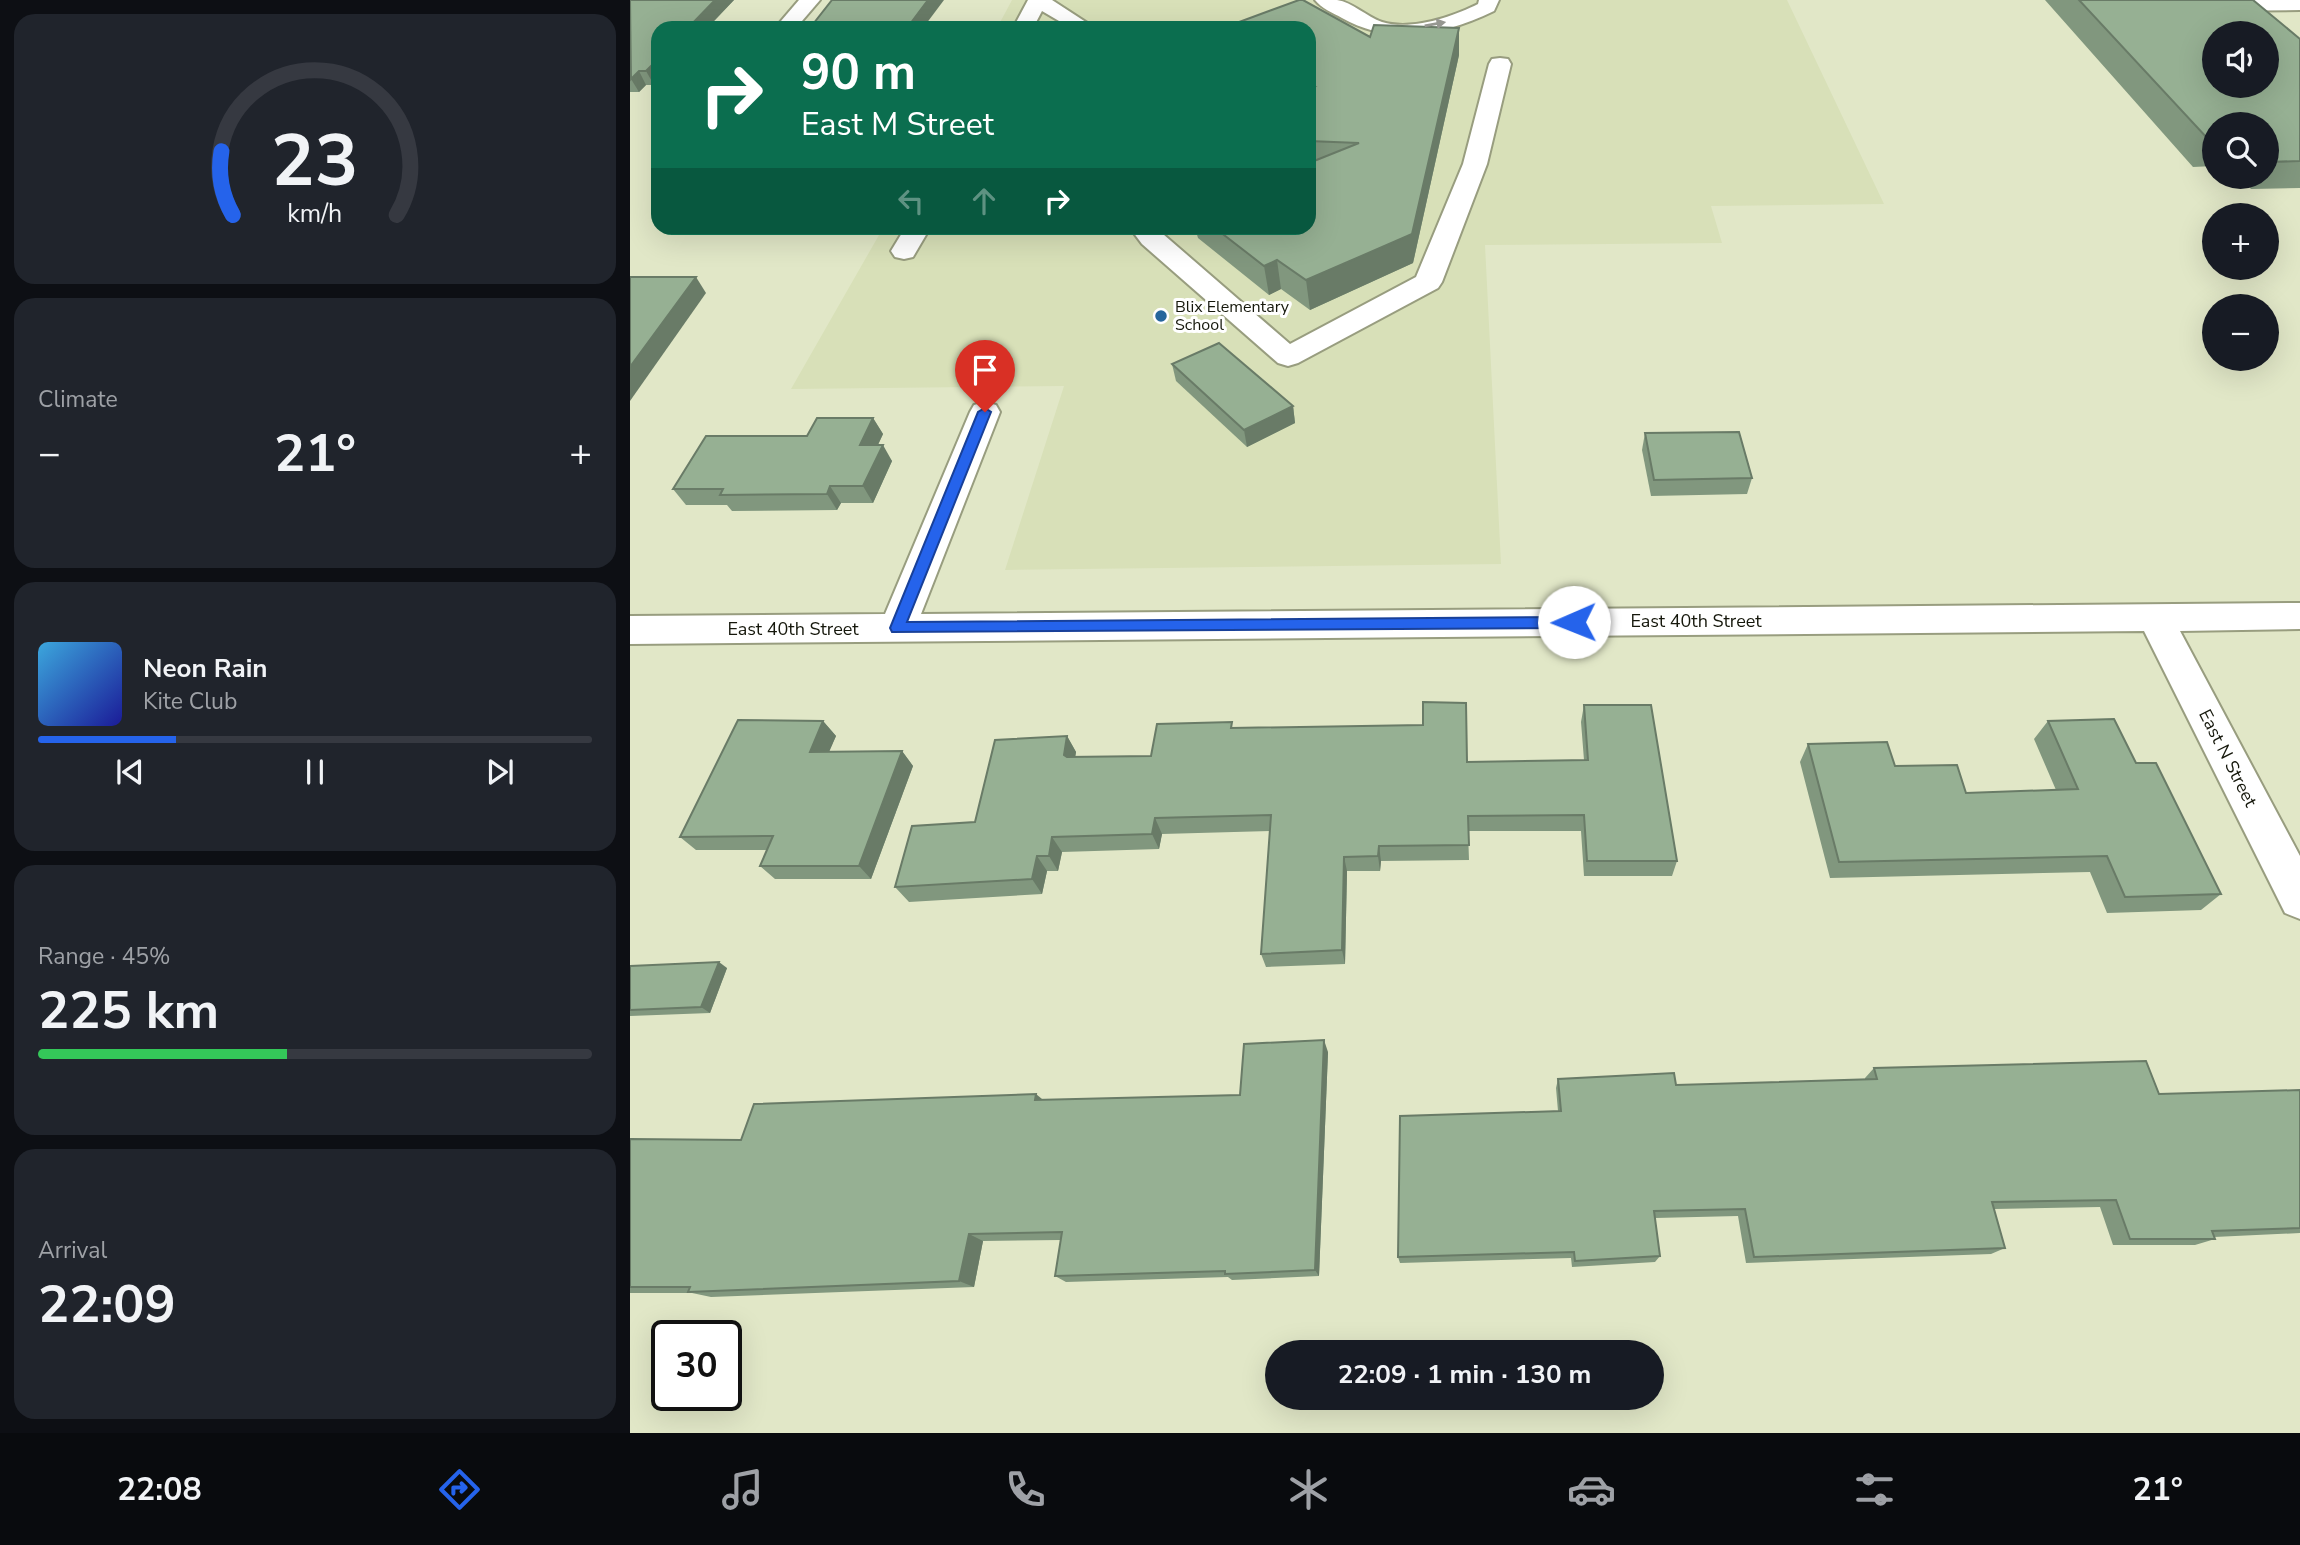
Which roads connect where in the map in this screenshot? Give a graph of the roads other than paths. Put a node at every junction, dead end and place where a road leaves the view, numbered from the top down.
1 (810, 0) edge
2 (1038, 0) edge
3 (1325, 0) edge
4 (1489, 0) edge
5 (2300, 4) edge
6 (2184, 5) edge
7 (791, 21) edge
8 (1027, 21) edge
9 (1073, 21) edge
10 (1500, 64) dead end
11 (913, 235) edge
12 (1148, 235) edge
13 (904, 251) dead end
14 (985, 412) dead end
15 (2300, 616) edge
16 (2155, 617) junction
17 (897, 628) junction
18 (630, 630) edge
19 (2300, 899) edge

1 - 7 street
2 - 8 street
2 - 9 street
3 -> 4 street
5 - 6 street
10 - 12 street
11 - 13 street
14 - 17 street
15 - 16 street, East 40th Street
16 - 17 street, East 40th Street
16 - 19 street, East N Street
17 - 18 street, East 40th Street

